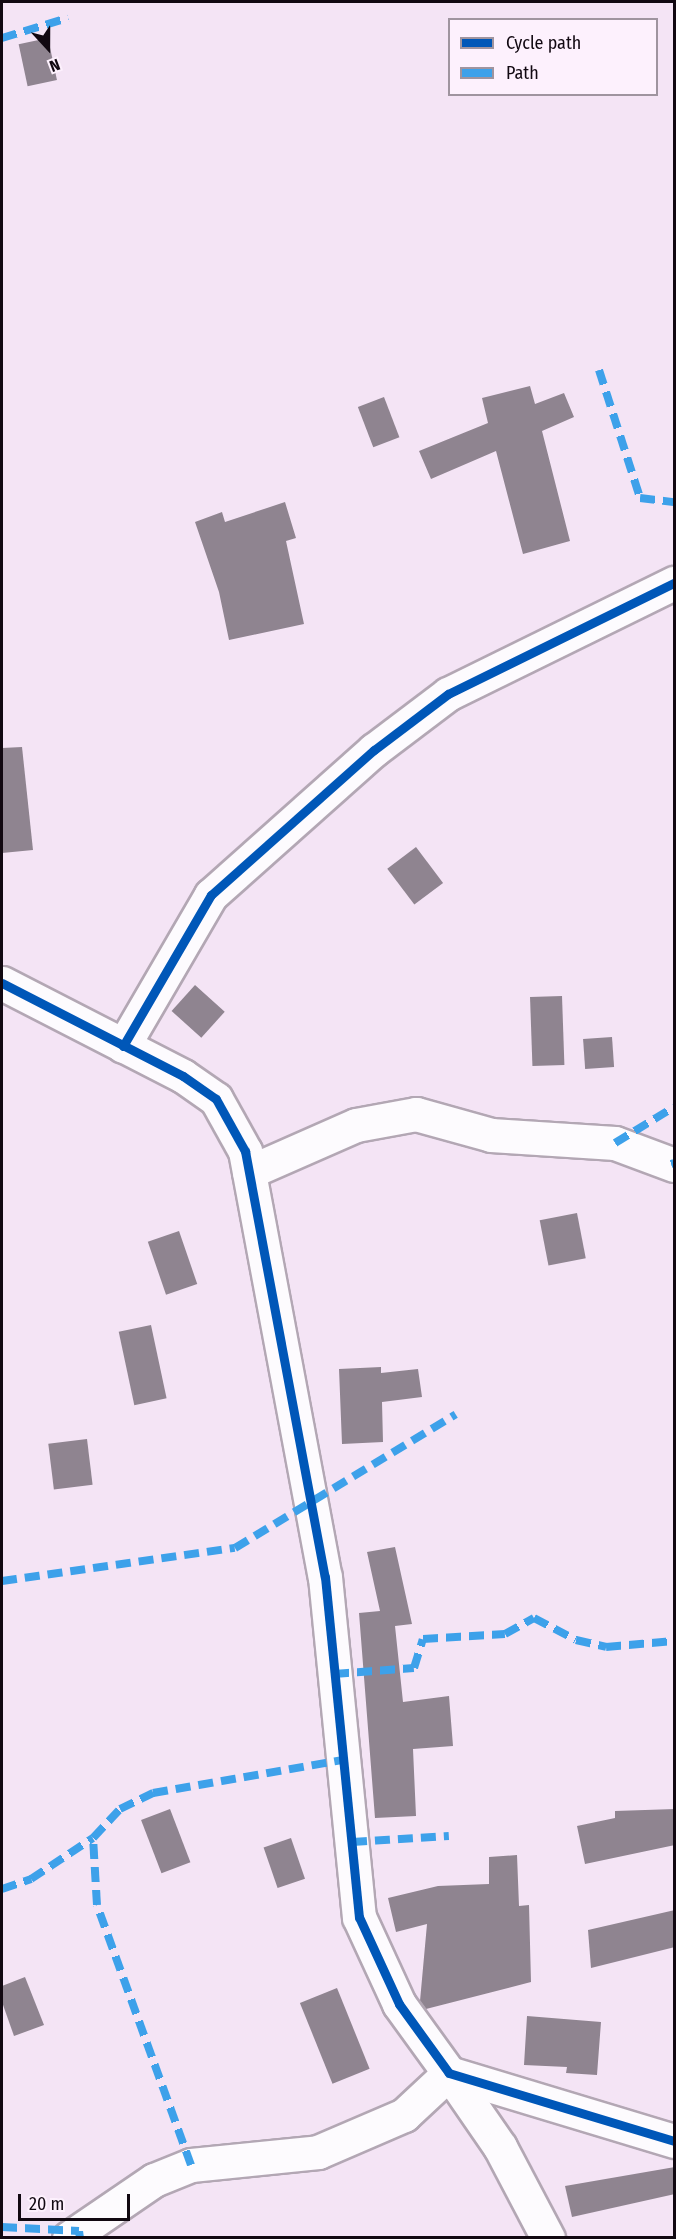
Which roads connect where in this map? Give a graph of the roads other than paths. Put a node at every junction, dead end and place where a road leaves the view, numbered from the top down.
1 (675, 583) edge
2 (2, 983) edge
3 (123, 1046) junction
4 (247, 1162) junction
5 (675, 1165) edge
6 (448, 2073) junction
7 (675, 2141) edge
8 (69, 2238) edge
9 (548, 2238) edge

1 - 3 street
2 - 3 street
3 - 4 street
4 - 5 street
4 - 6 street
6 - 7 street
6 - 8 street
6 - 9 street

